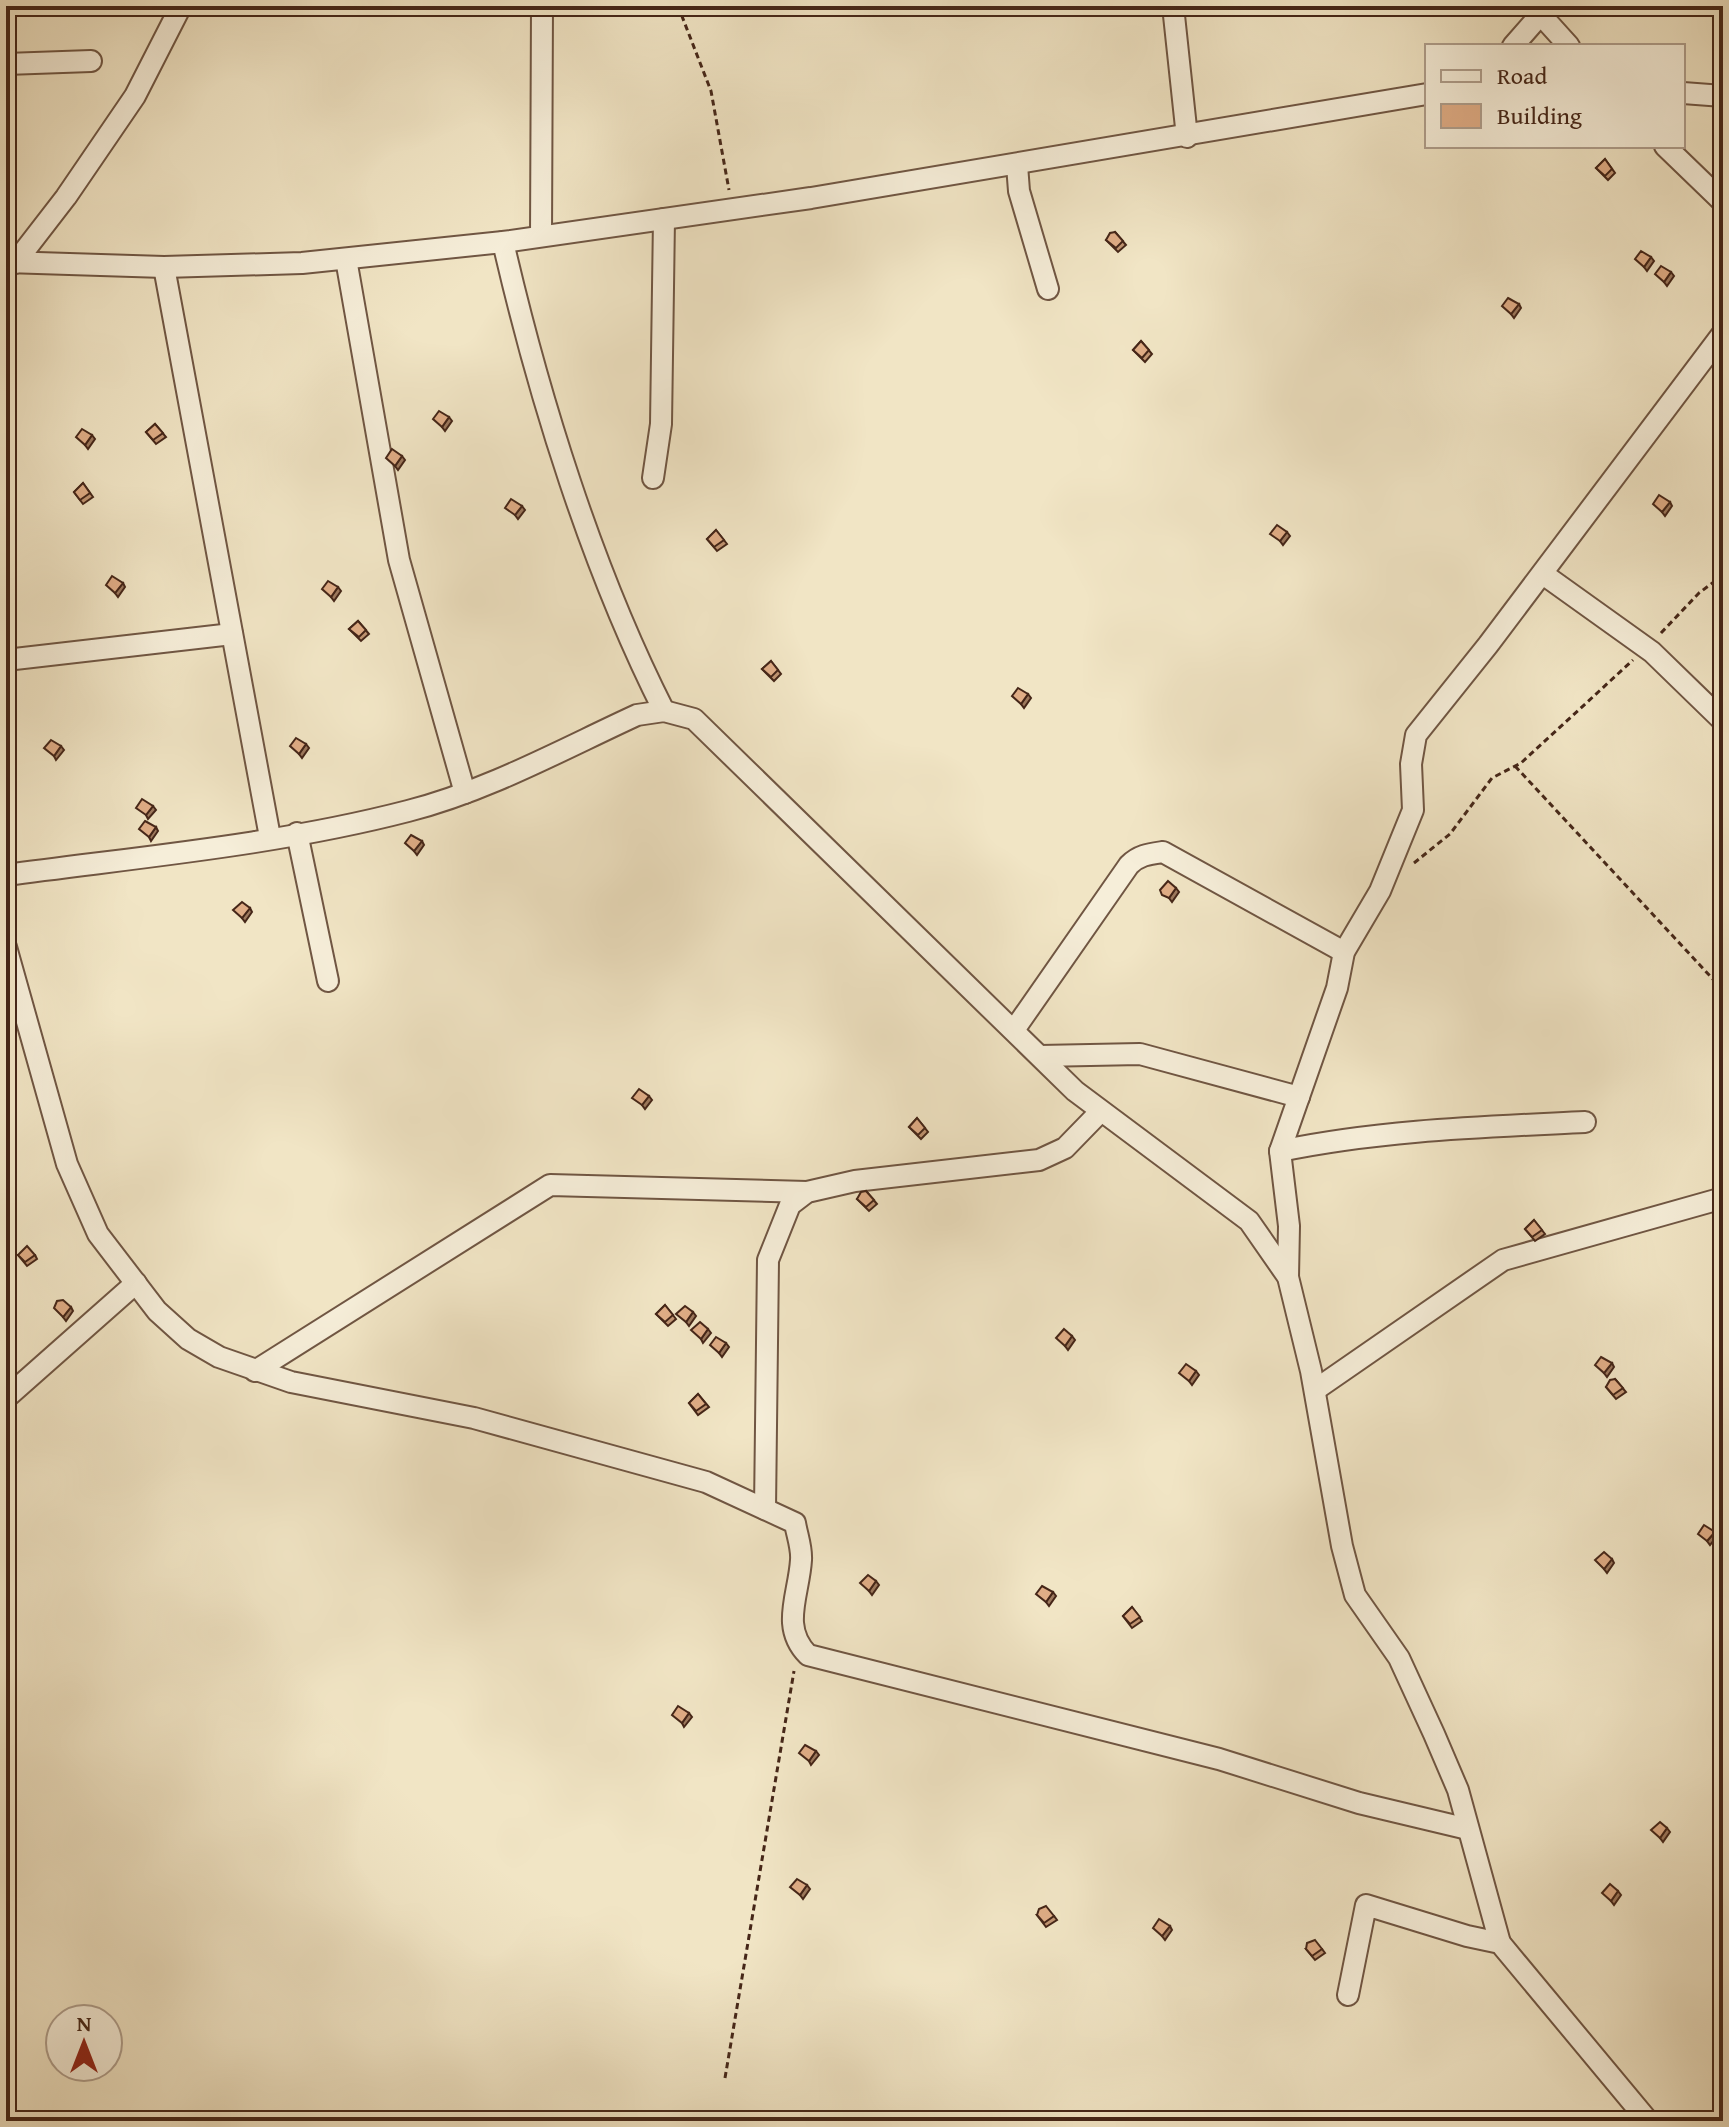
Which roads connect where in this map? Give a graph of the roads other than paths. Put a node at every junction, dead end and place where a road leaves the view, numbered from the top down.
1 (181, 6) edge
2 (542, 6) edge
3 (1173, 6) edge
4 (1544, 11) edge
5 (1515, 44) edge
6 (1568, 44) edge
7 (91, 61) dead end
8 (6, 64) edge
9 (1685, 93) edge
10 (1425, 94) edge
11 (1723, 96) edge
12 (1187, 137) junction
13 (1667, 148) edge
14 (1017, 165) junction
15 (1723, 202) edge
16 (664, 219) junction
17 (541, 236) junction
18 (503, 242) junction
19 (346, 259) junction
20 (10, 263) edge
21 (164, 267) junction
22 (1048, 289) dead end
23 (1723, 333) edge
24 (653, 478) dead end
25 (1543, 574) junction
26 (232, 634) junction
27 (6, 660) edge
28 (664, 711) junction
29 (1723, 721) edge
30 (465, 793) junction
31 (297, 833) junction
32 (270, 837) junction
33 (6, 875) edge
34 (6, 947) edge
35 (1344, 952) junction
36 (328, 981) dead end
37 (1014, 1030) junction
38 (1040, 1056) junction
39 (1299, 1097) junction
40 (1100, 1112) junction
41 (1585, 1122) dead end
42 (1280, 1151) junction
43 (807, 1192) junction
44 (1723, 1198) edge
45 (1288, 1277) junction
46 (136, 1283) junction
47 (255, 1371) junction
48 (1315, 1390) junction
49 (6, 1398) edge
50 (765, 1509) junction
51 (1468, 1829) junction
52 (1500, 1943) junction
53 (1348, 1995) dead end
54 (1723, 2116) edge
55 (1648, 2121) edge
56 (1718, 2121) edge

1 - 20 street
2 - 17 street
3 - 12 street
4 - 5 street
4 - 6 street
7 - 8 street
9 - 11 street
10 - 12 street
12 - 14 street
13 - 15 street
14 - 16 street
14 - 22 street
16 - 17 street
16 - 24 street
17 - 18 street
18 - 19 street
18 - 28 street
19 - 21 street
19 - 30 street
20 - 21 street
21 - 26 street
23 - 25 street
25 - 29 street
25 - 35 street
26 - 27 street
26 - 32 street
28 - 30 street
28 - 37 street
30 - 31 street
31 - 32 street
31 - 36 street
32 - 33 street
34 - 46 street
35 - 37 street
35 - 39 street
37 - 38 street
38 - 39 street
38 - 40 street
39 - 42 street
40 - 43 street
40 - 45 street
41 - 42 street
42 - 45 street
43 - 47 street
43 - 50 street
44 - 48 street
45 - 48 street
46 - 47 street
46 - 49 street
47 - 50 street
48 - 51 street
50 - 51 street
51 - 52 street
52 - 53 street
52 - 55 street
54 - 56 street

